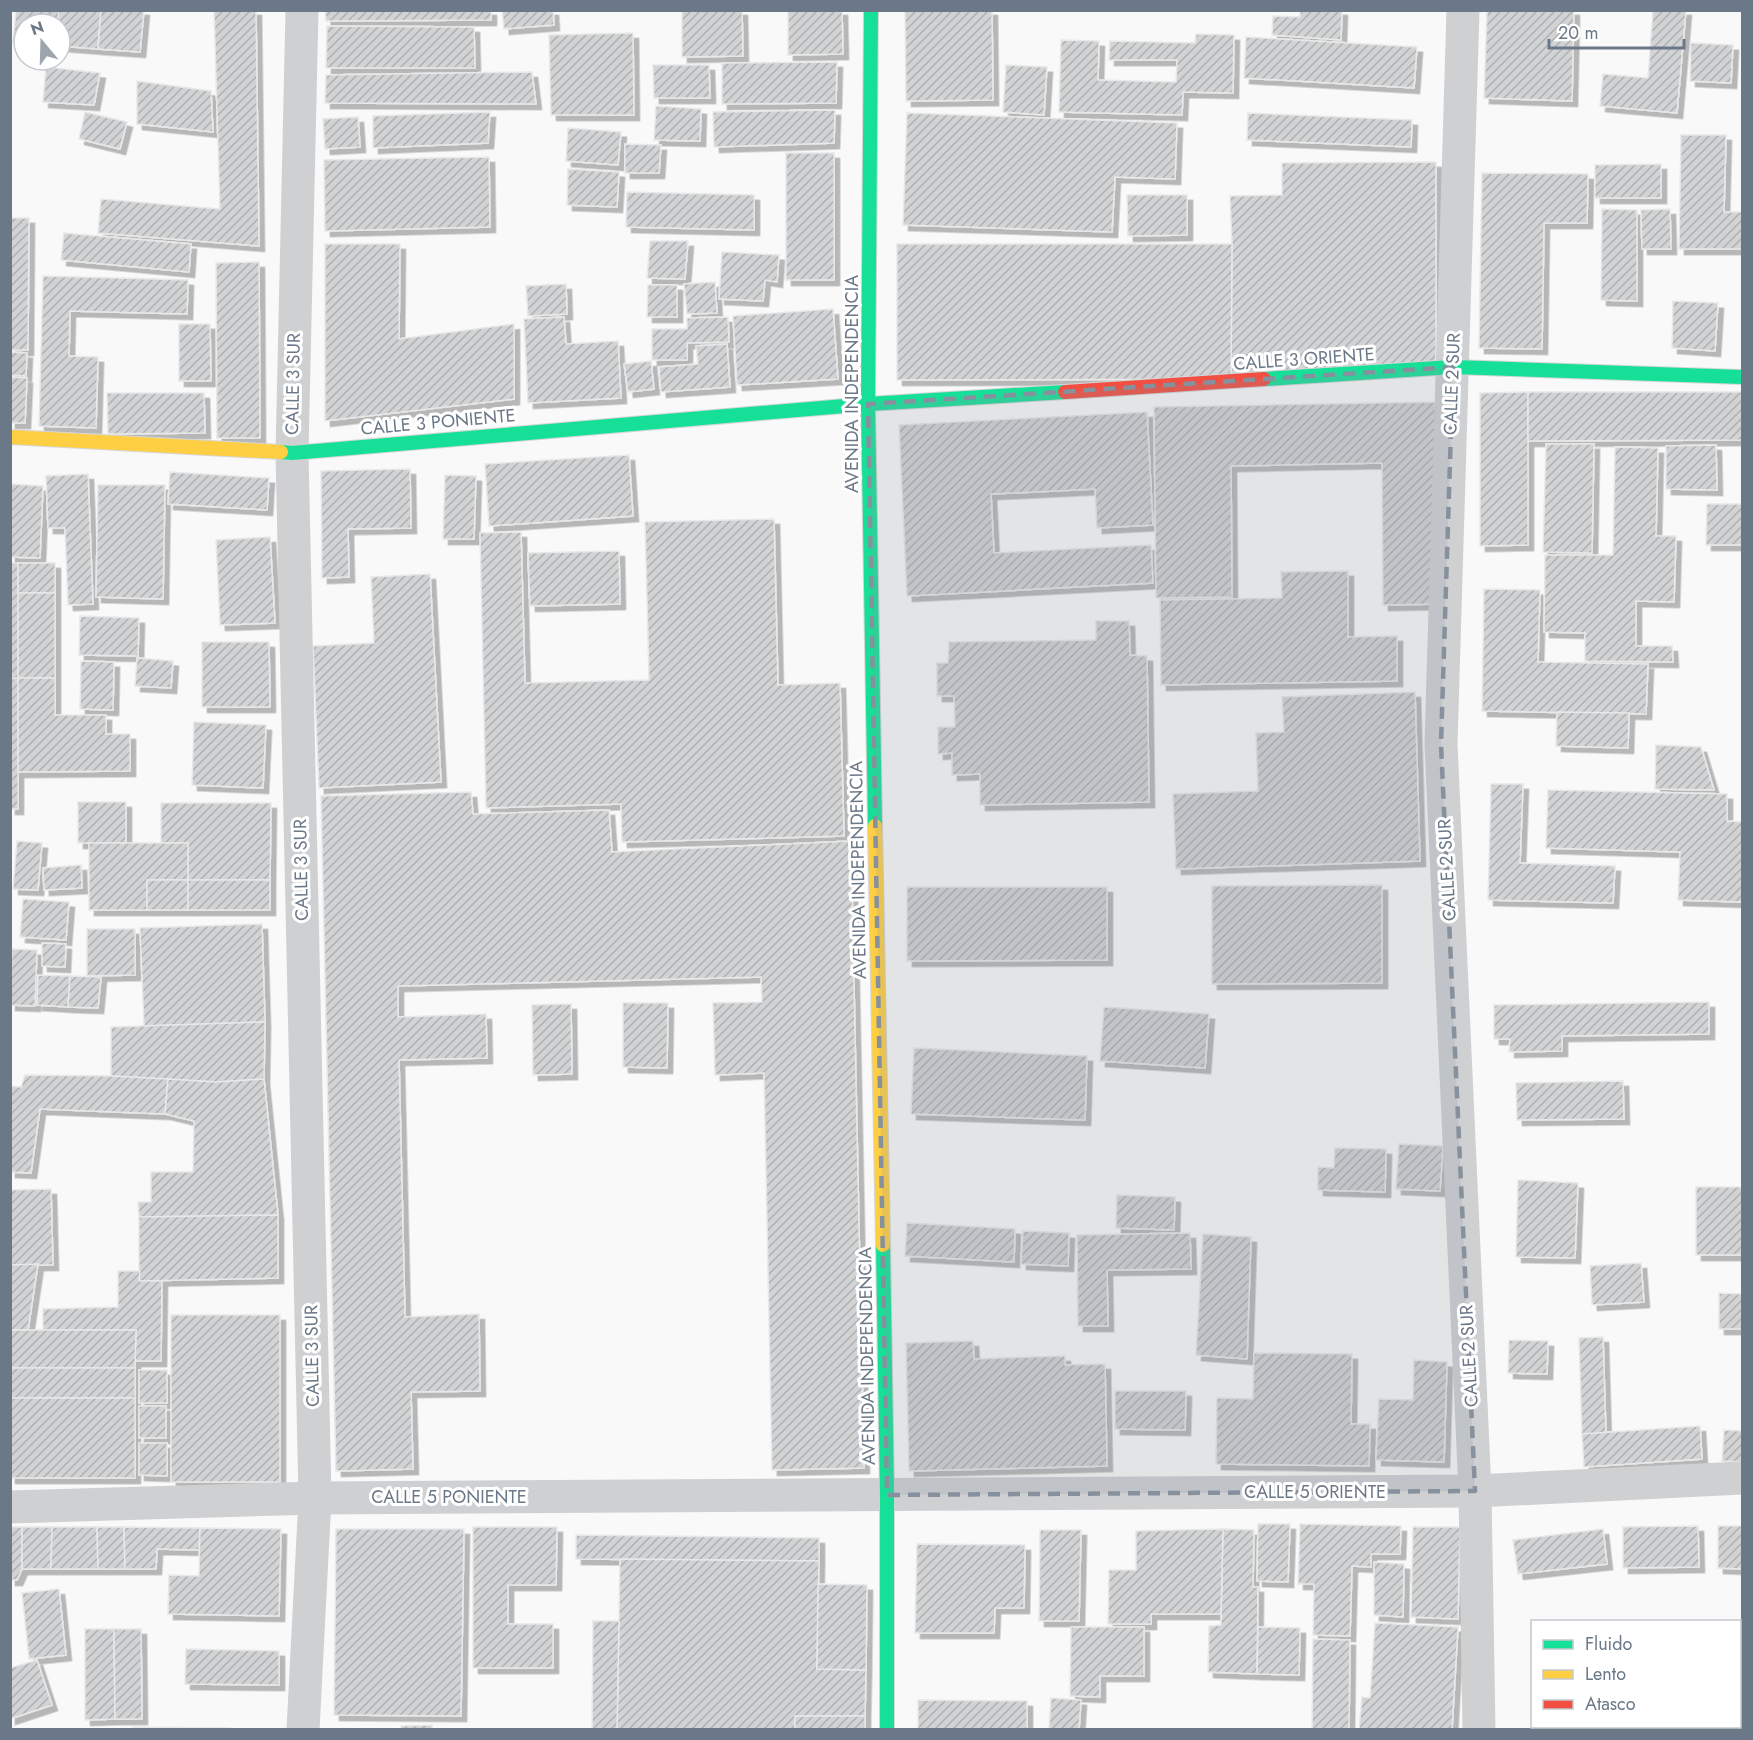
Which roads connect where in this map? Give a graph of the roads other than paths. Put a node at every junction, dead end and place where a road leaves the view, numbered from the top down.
1 (302, 10) edge
2 (871, 10) edge
3 (1463, 10) edge
4 (1453, 367) junction
5 (1743, 377) edge
6 (868, 405) junction
7 (10, 437) edge
8 (292, 453) junction
9 (1743, 1478) edge
10 (1475, 1491) junction
11 (887, 1495) junction
12 (315, 1498) junction
13 (10, 1507) edge
14 (303, 1730) edge
15 (887, 1730) edge
16 (1479, 1730) edge

1 - 8 street, CALLE 3 SUR
2 - 6 street, AVENIDA INDEPENDENCIA
3 - 4 street, CALLE 2 SUR
4 - 5 street, CALLE 3 ORIENTE
4 - 6 street, CALLE 3 ORIENTE
4 - 10 street, CALLE 2 SUR
6 - 8 street, CALLE 3 PONIENTE
6 - 11 street, AVENIDA INDEPENDENCIA
7 - 8 street, CALLE 3 PONIENTE
8 - 12 street, CALLE 3 SUR
9 - 10 street, CALLE 5 ORIENTE
10 - 11 street, CALLE 5 ORIENTE
10 - 16 street, CALLE 2 SUR
11 - 12 street, CALLE 5 PONIENTE
11 - 15 street, AVENIDA INDEPENDENCIA
12 - 13 street, CALLE 5 PONIENTE
12 - 14 street, CALLE 3 SUR

